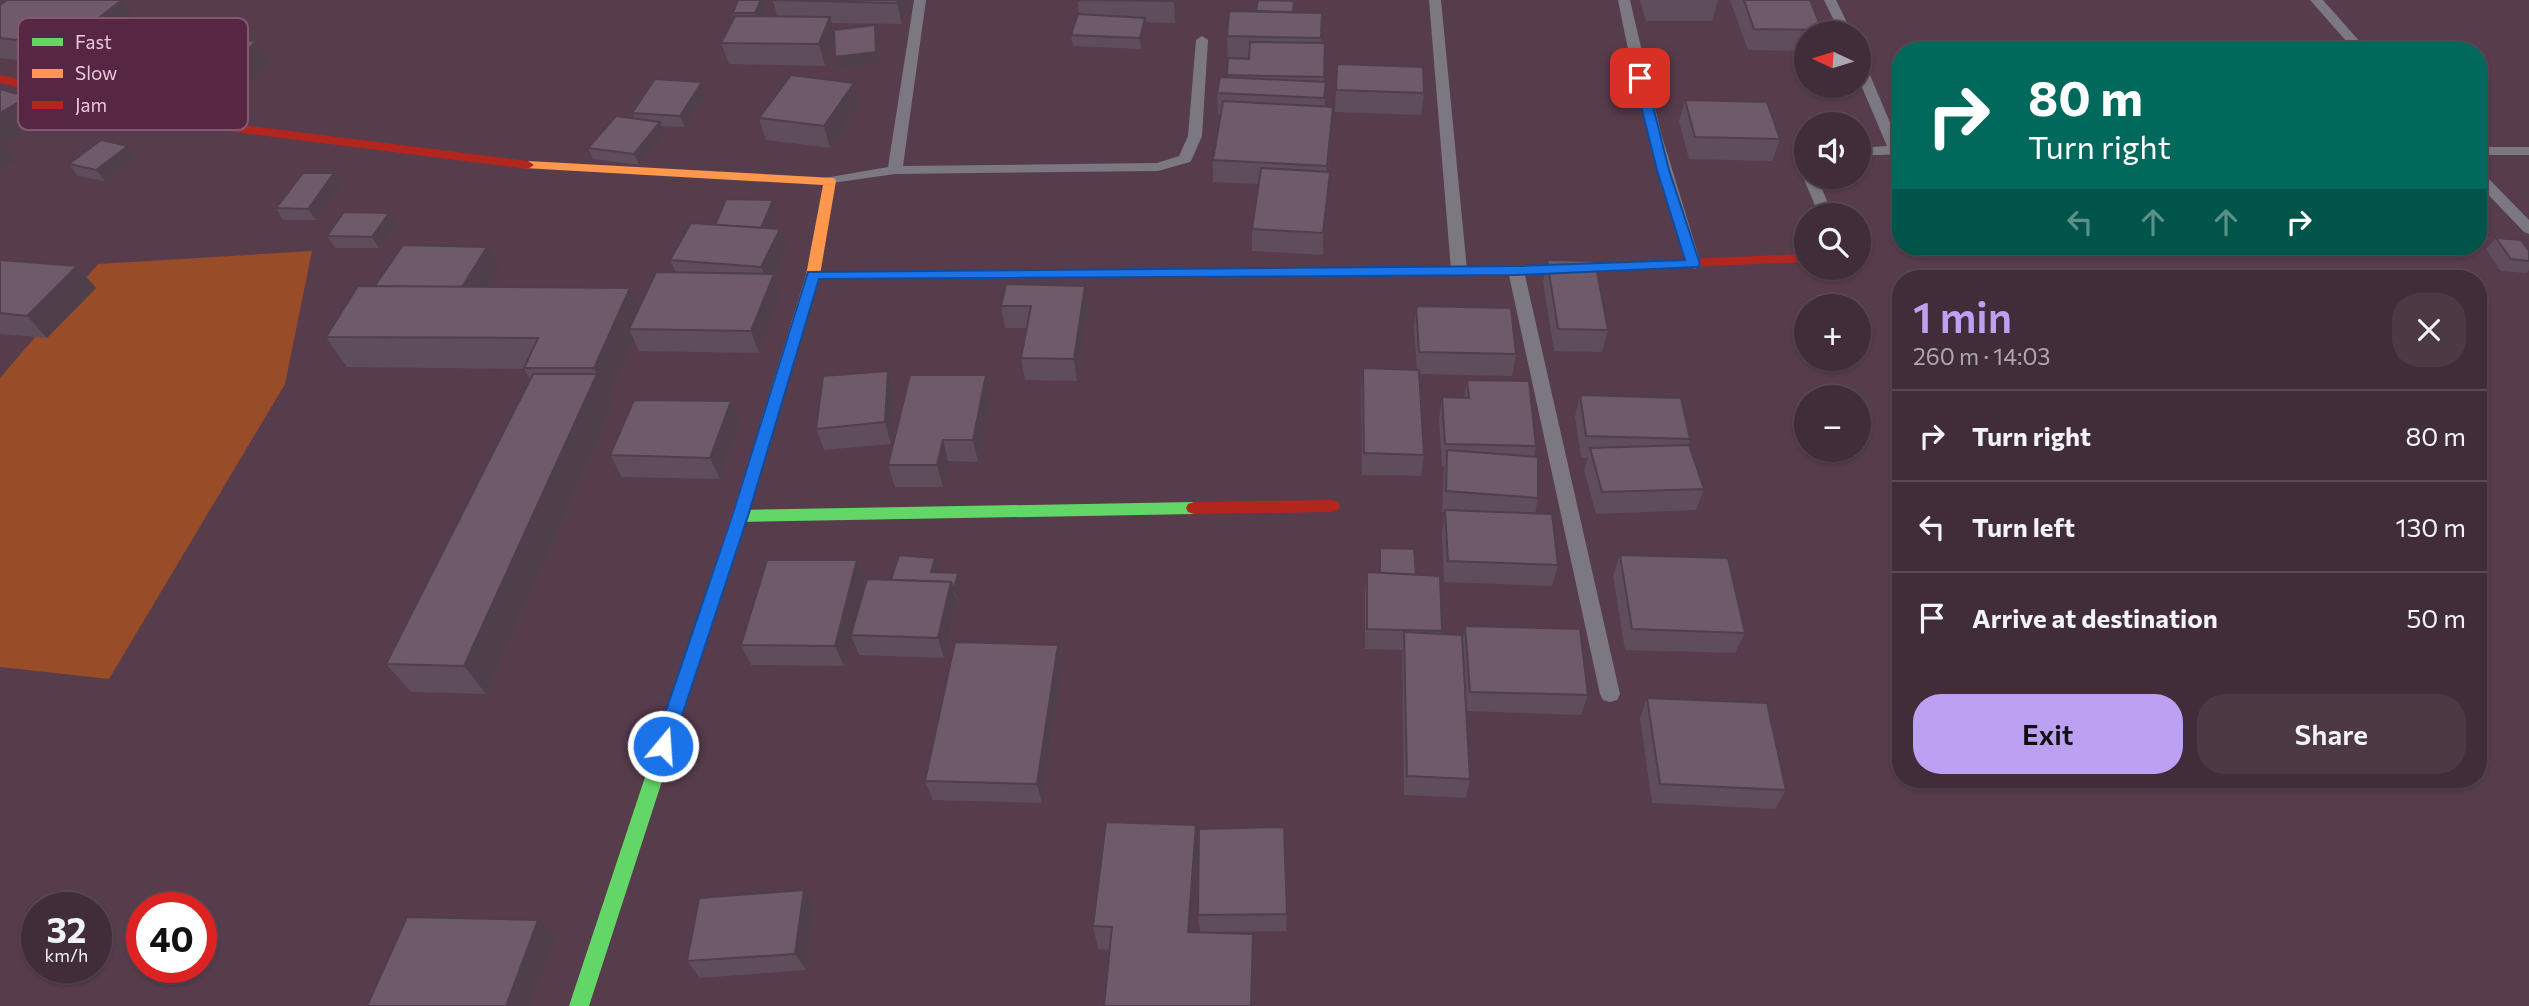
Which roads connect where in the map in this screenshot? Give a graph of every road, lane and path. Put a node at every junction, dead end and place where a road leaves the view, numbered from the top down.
1 (919, 0) edge
2 (1435, 0) edge
3 (1624, 0) edge
4 (1830, 0) edge
5 (2316, 0) edge
6 (1840, 21) edge
7 (1202, 40) dead end
8 (2354, 42) edge
9 (0, 79) edge
10 (18, 83) edge
11 (1871, 90) edge
12 (248, 130) edge
13 (1892, 137) edge
14 (1892, 150) edge
15 (1871, 151) edge
16 (2487, 151) edge
17 (2529, 151) edge
18 (895, 170) junction
19 (830, 181) junction
20 (2487, 185) edge
21 (2529, 229) edge
22 (1794, 259) edge
23 (1694, 264) junction
24 (1459, 270) junction
25 (1516, 271) junction
26 (813, 275) junction
27 (1332, 506) dead end
28 (740, 516) junction
29 (1609, 694) dead end
30 (579, 1006) edge

1 - 18 street
2 - 24 street
3 - 23 street
4 - 6 street
5 - 8 street
7 - 18 street
9 - 10 street
11 - 13 street
12 - 19 street
14 - 15 street
16 - 17 street
18 - 19 street
19 - 26 street
20 - 21 street
22 - 23 street
23 - 25 street
24 - 25 street
24 - 26 street
25 - 29 street
26 - 28 street
27 - 28 street
28 - 30 street

